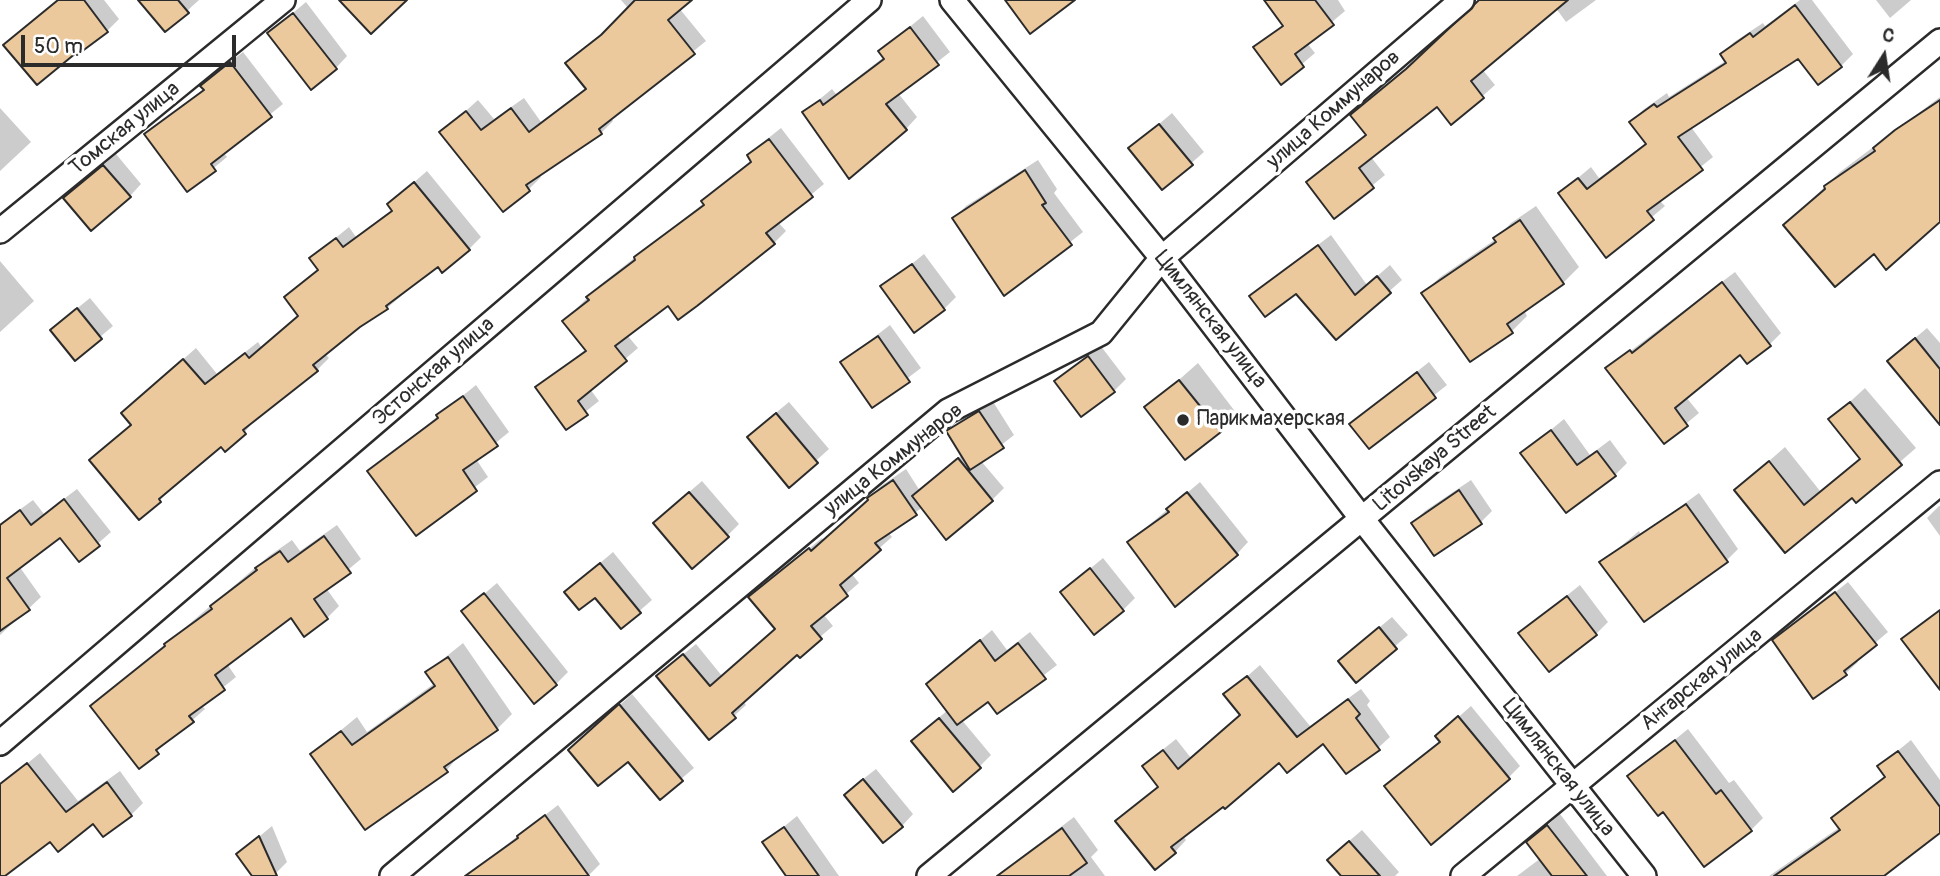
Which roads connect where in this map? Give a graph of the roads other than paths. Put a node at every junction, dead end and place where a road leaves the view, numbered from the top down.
1 (283, 0) edge
2 (869, 0) edge
3 (953, 0) edge
4 (1462, 0) edge
5 (1940, 41) edge
6 (0, 231) edge
7 (1162, 258) junction
8 (1940, 483) edge
9 (1362, 519) junction
10 (0, 743) edge
11 (1573, 786) junction
12 (392, 876) edge
13 (929, 876) edge
14 (1463, 876) edge
15 (1644, 876) edge

1 - 6 street, Томская улица
2 - 10 street, Эстонская улица
3 - 7 street, Цимлянская улица
4 - 7 street, улица Коммунаров
5 - 9 street, Litovskaya Street
7 - 9 street, Цимлянская улица
7 - 12 street, улица Коммунаров
8 - 11 street, Ангарская улица
9 - 11 street, Цимлянская улица
9 - 13 street, Litovskaya Street
11 - 14 street, Ангарская улица
11 - 15 street, Цимлянская улица

